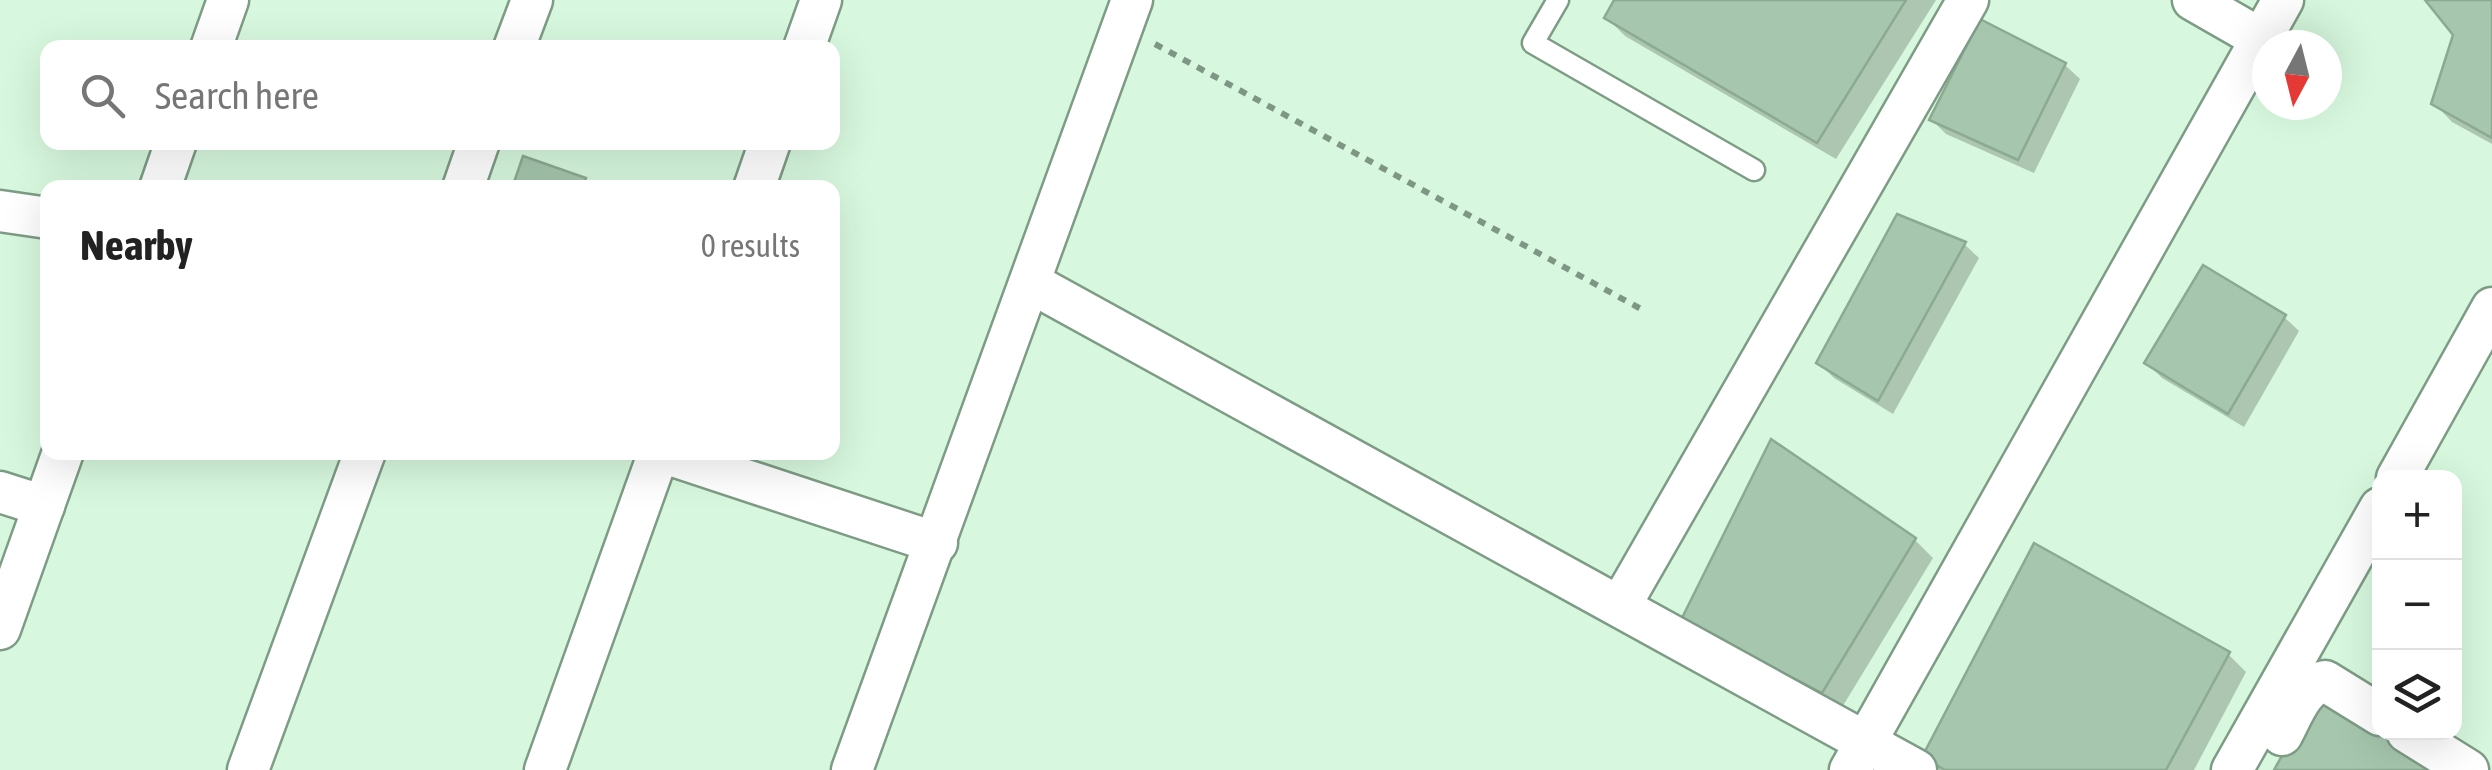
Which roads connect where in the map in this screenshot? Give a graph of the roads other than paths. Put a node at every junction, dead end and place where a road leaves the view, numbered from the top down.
1 (228, 0) edge
2 (532, 0) edge
3 (821, 0) edge
4 (1558, 0) edge
5 (1968, 0) edge
6 (2193, 0) edge
7 (2283, 0) edge
8 (1128, 13) edge
9 (2266, 30) edge
10 (2252, 35) edge
11 (214, 40) edge
12 (517, 40) edge
13 (807, 40) edge
14 (2252, 56) edge
15 (173, 150) edge
16 (476, 150) edge
17 (767, 150) edge
18 (1754, 170) dead end
19 (163, 180) edge
20 (465, 180) edge
21 (757, 180) edge
22 (0, 211) edge
23 (40, 217) edge
24 (1031, 283) junction
25 (2492, 308) edge
26 (60, 460) edge
27 (362, 460) edge
28 (657, 460) edge
29 (684, 460) edge
30 (2401, 470) edge
31 (0, 492) edge
32 (44, 506) junction
33 (2372, 522) edge
34 (937, 543) junction
35 (1620, 606) junction
36 (0, 629) edge
37 (2372, 710) edge
38 (2421, 740) edge
39 (1859, 755) edge
40 (248, 770) edge
41 (545, 770) edge
42 (852, 770) edge
43 (1916, 770) edge
44 (2232, 770) edge
45 (2262, 770) edge
46 (2468, 770) edge

1 - 11 street
2 - 12 street
3 - 13 street
4 - 18 lane
5 - 35 street
6 - 10 street
7 - 9 street
8 - 24 street
14 - 39 street
15 - 19 street
16 - 20 street
17 - 21 street
22 - 23 street
24 - 34 street
24 - 35 street
25 - 30 street
26 - 32 street
27 - 40 street
28 - 41 street
29 - 34 street
31 - 32 street
32 - 36 street
33 - 44 street
34 - 42 street
35 - 39 street
37 - 45 street
38 - 46 street
39 - 43 street

